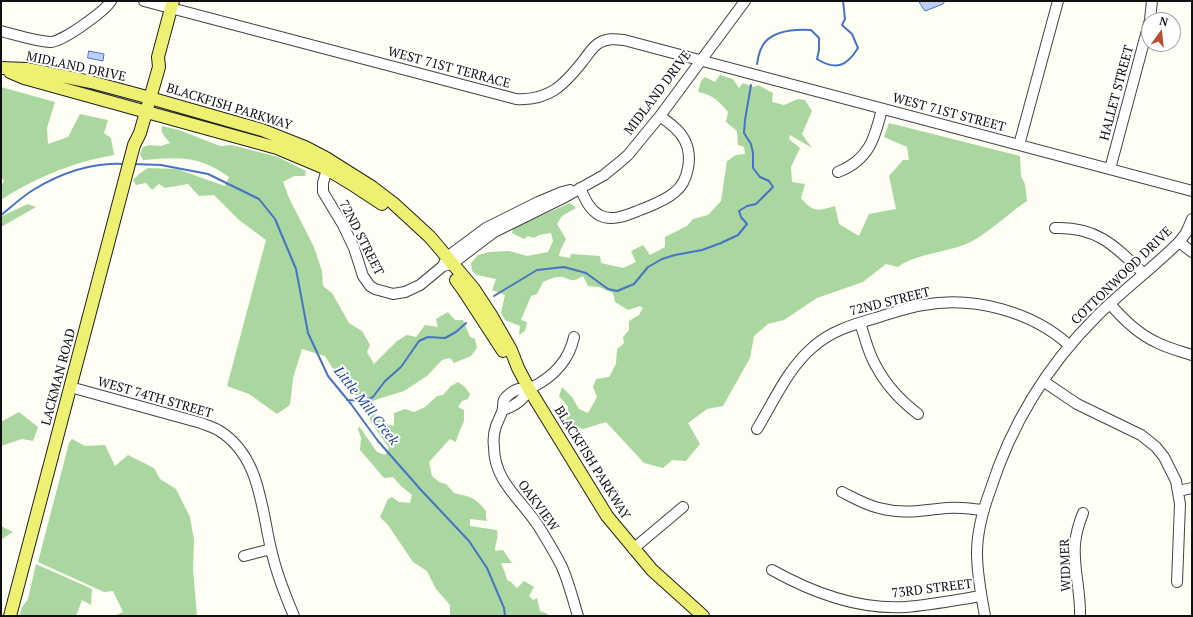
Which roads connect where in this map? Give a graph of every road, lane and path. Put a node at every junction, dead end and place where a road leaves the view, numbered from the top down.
1 (111, 1) edge
2 (144, 1) edge
3 (745, 1) edge
4 (1058, 1) edge
5 (1152, 1) edge
6 (173, 4) edge
7 (1151, 12) edge
8 (1, 31) edge
9 (1141, 52) edge
10 (700, 60) junction
11 (2, 68) edge
12 (146, 97) junction
13 (882, 109) junction
14 (142, 110) junction
15 (660, 116) junction
16 (1019, 145) junction
17 (327, 169) junction
18 (1110, 169) junction
19 (838, 172) dead end
20 (580, 188) junction
21 (1192, 191) edge
22 (1192, 219) edge
23 (1055, 228) dead end
24 (1179, 242) junction
25 (1192, 252) edge
26 (447, 262) junction
27 (1144, 274) junction
28 (1110, 304) junction
29 (860, 323) junction
30 (574, 337) dead end
31 (1070, 346) junction
32 (1192, 355) edge
33 (1043, 381) junction
34 (70, 388) junction
35 (529, 389) junction
36 (918, 414) dead end
37 (757, 430) dead end
38 (1192, 488) edge
39 (1178, 491) junction
40 (842, 492) dead end
41 (683, 507) dead end
42 (984, 510) junction
43 (1083, 513) dead end
44 (271, 549) junction
45 (633, 549) junction
46 (244, 556) dead end
47 (772, 570) dead end
48 (1177, 582) dead end
49 (982, 596) junction
50 (10, 616) edge
51 (294, 616) edge
52 (578, 616) edge
53 (703, 616) edge
54 (985, 616) edge
55 (1080, 616) edge

1 - 8 street
2 - 6 street, WEST 71ST TERRACE
3 - 10 street, MIDLAND DRIVE
4 - 16 street
5 - 7 street
6 - 10 street, WEST 71ST TERRACE
6 - 12 main road, LACKMAN ROAD
9 - 18 street, HALLET STREET
10 - 13 street, WEST 71ST STREET
10 - 15 street, MIDLAND DRIVE
11 - 12 main road, MIDLAND DRIVE
11 - 14 main road, MIDLAND DRIVE
12 - 14 main road, LACKMAN ROAD
12 - 26 main road, BLACKFISH PARKWAY
13 - 16 street, WEST 71ST STREET
13 - 19 street
14 - 17 main road, BLACKFISH PARKWAY
14 - 34 main road, LACKMAN ROAD
15 - 20 street, MIDLAND DRIVE
15 - 20 street
16 - 18 street, WEST 71ST STREET
17 - 26 main road, BLACKFISH PARKWAY
17 - 26 street, 72ND STREET
18 - 21 street, WEST 71ST STREET
20 - 26 street, MIDLAND DRIVE
22 - 24 street, COTTONWOOD DRIVE
23 - 27 street
24 - 25 street
24 - 27 street, COTTONWOOD DRIVE
26 - 35 main road, BLACKFISH PARKWAY
27 - 28 street, COTTONWOOD DRIVE
28 - 31 street, COTTONWOOD DRIVE
28 - 32 street
29 - 31 street, 72ND STREET
29 - 36 street
29 - 37 street, 72ND STREET
30 - 35 street, OAKVIEW
31 - 33 street, COTTONWOOD DRIVE
33 - 39 street
33 - 42 street, COTTONWOOD DRIVE
34 - 44 street, WEST 74TH STREET
34 - 50 main road, LACKMAN ROAD
35 - 45 main road, BLACKFISH PARKWAY
35 - 52 street, OAKVIEW
38 - 39 street
39 - 48 street
40 - 42 street
41 - 45 street
42 - 49 street, COTTONWOOD DRIVE
43 - 55 street, WIDMER
44 - 46 street
44 - 51 street, WEST 74TH STREET
45 - 53 main road, BLACKFISH PARKWAY
47 - 49 street, 73RD STREET
49 - 54 street, COTTONWOOD DRIVE

